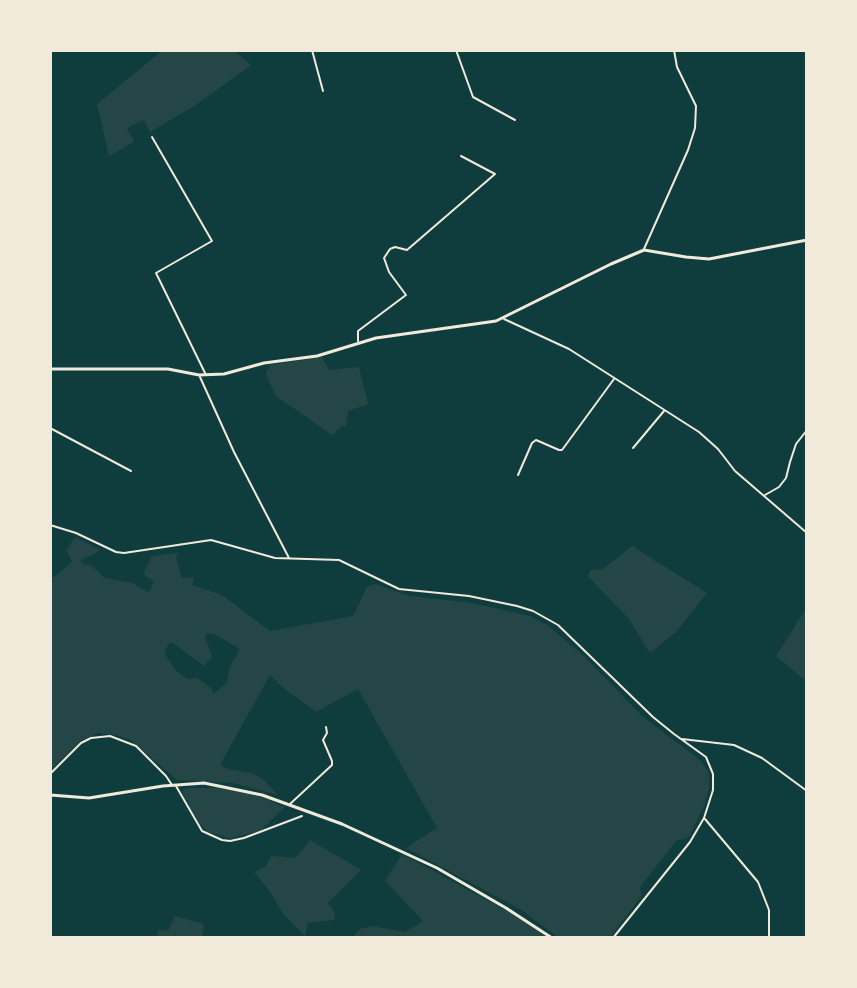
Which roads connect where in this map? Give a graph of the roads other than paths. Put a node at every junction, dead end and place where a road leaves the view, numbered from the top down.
1 (312, 50) edge
2 (456, 50) edge
3 (674, 50) edge
4 (323, 91) dead end
5 (515, 120) dead end
6 (152, 137) dead end
7 (461, 156) dead end
8 (807, 240) edge
9 (644, 250) junction
10 (503, 318) junction
11 (358, 342) junction
12 (50, 369) edge
13 (199, 375) junction
14 (206, 376) junction
15 (615, 378) junction
16 (665, 410) junction
17 (50, 428) edge
18 (807, 430) edge
19 (633, 448) dead end
20 (131, 471) dead end
21 (518, 475) dead end
22 (764, 495) junction
23 (50, 525) edge
24 (807, 533) edge
25 (289, 559) junction
26 (326, 727) dead end
27 (680, 739) junction
28 (51, 773) edge
29 (174, 785) junction
30 (807, 791) edge
31 (50, 795) edge
32 (289, 804) junction
33 (302, 816) dead end
34 (704, 818) junction
35 (552, 938) edge
36 (613, 938) edge
37 (769, 938) edge

1 - 4 street
2 - 5 street
3 - 9 street
6 - 14 street
7 - 11 street
8 - 9 main road
9 - 10 main road
10 - 11 main road
10 - 15 street
11 - 14 main road
12 - 13 main road
13 - 14 main road
13 - 25 street
15 - 16 street
15 - 21 street
16 - 19 street
16 - 22 street
17 - 20 street
18 - 22 street
22 - 24 street
23 - 25 street
25 - 27 street
26 - 32 street
27 - 30 street
27 - 34 street
28 - 29 street
29 - 31 main road
29 - 32 main road
29 - 33 street
32 - 35 main road
34 - 36 street
34 - 37 street

